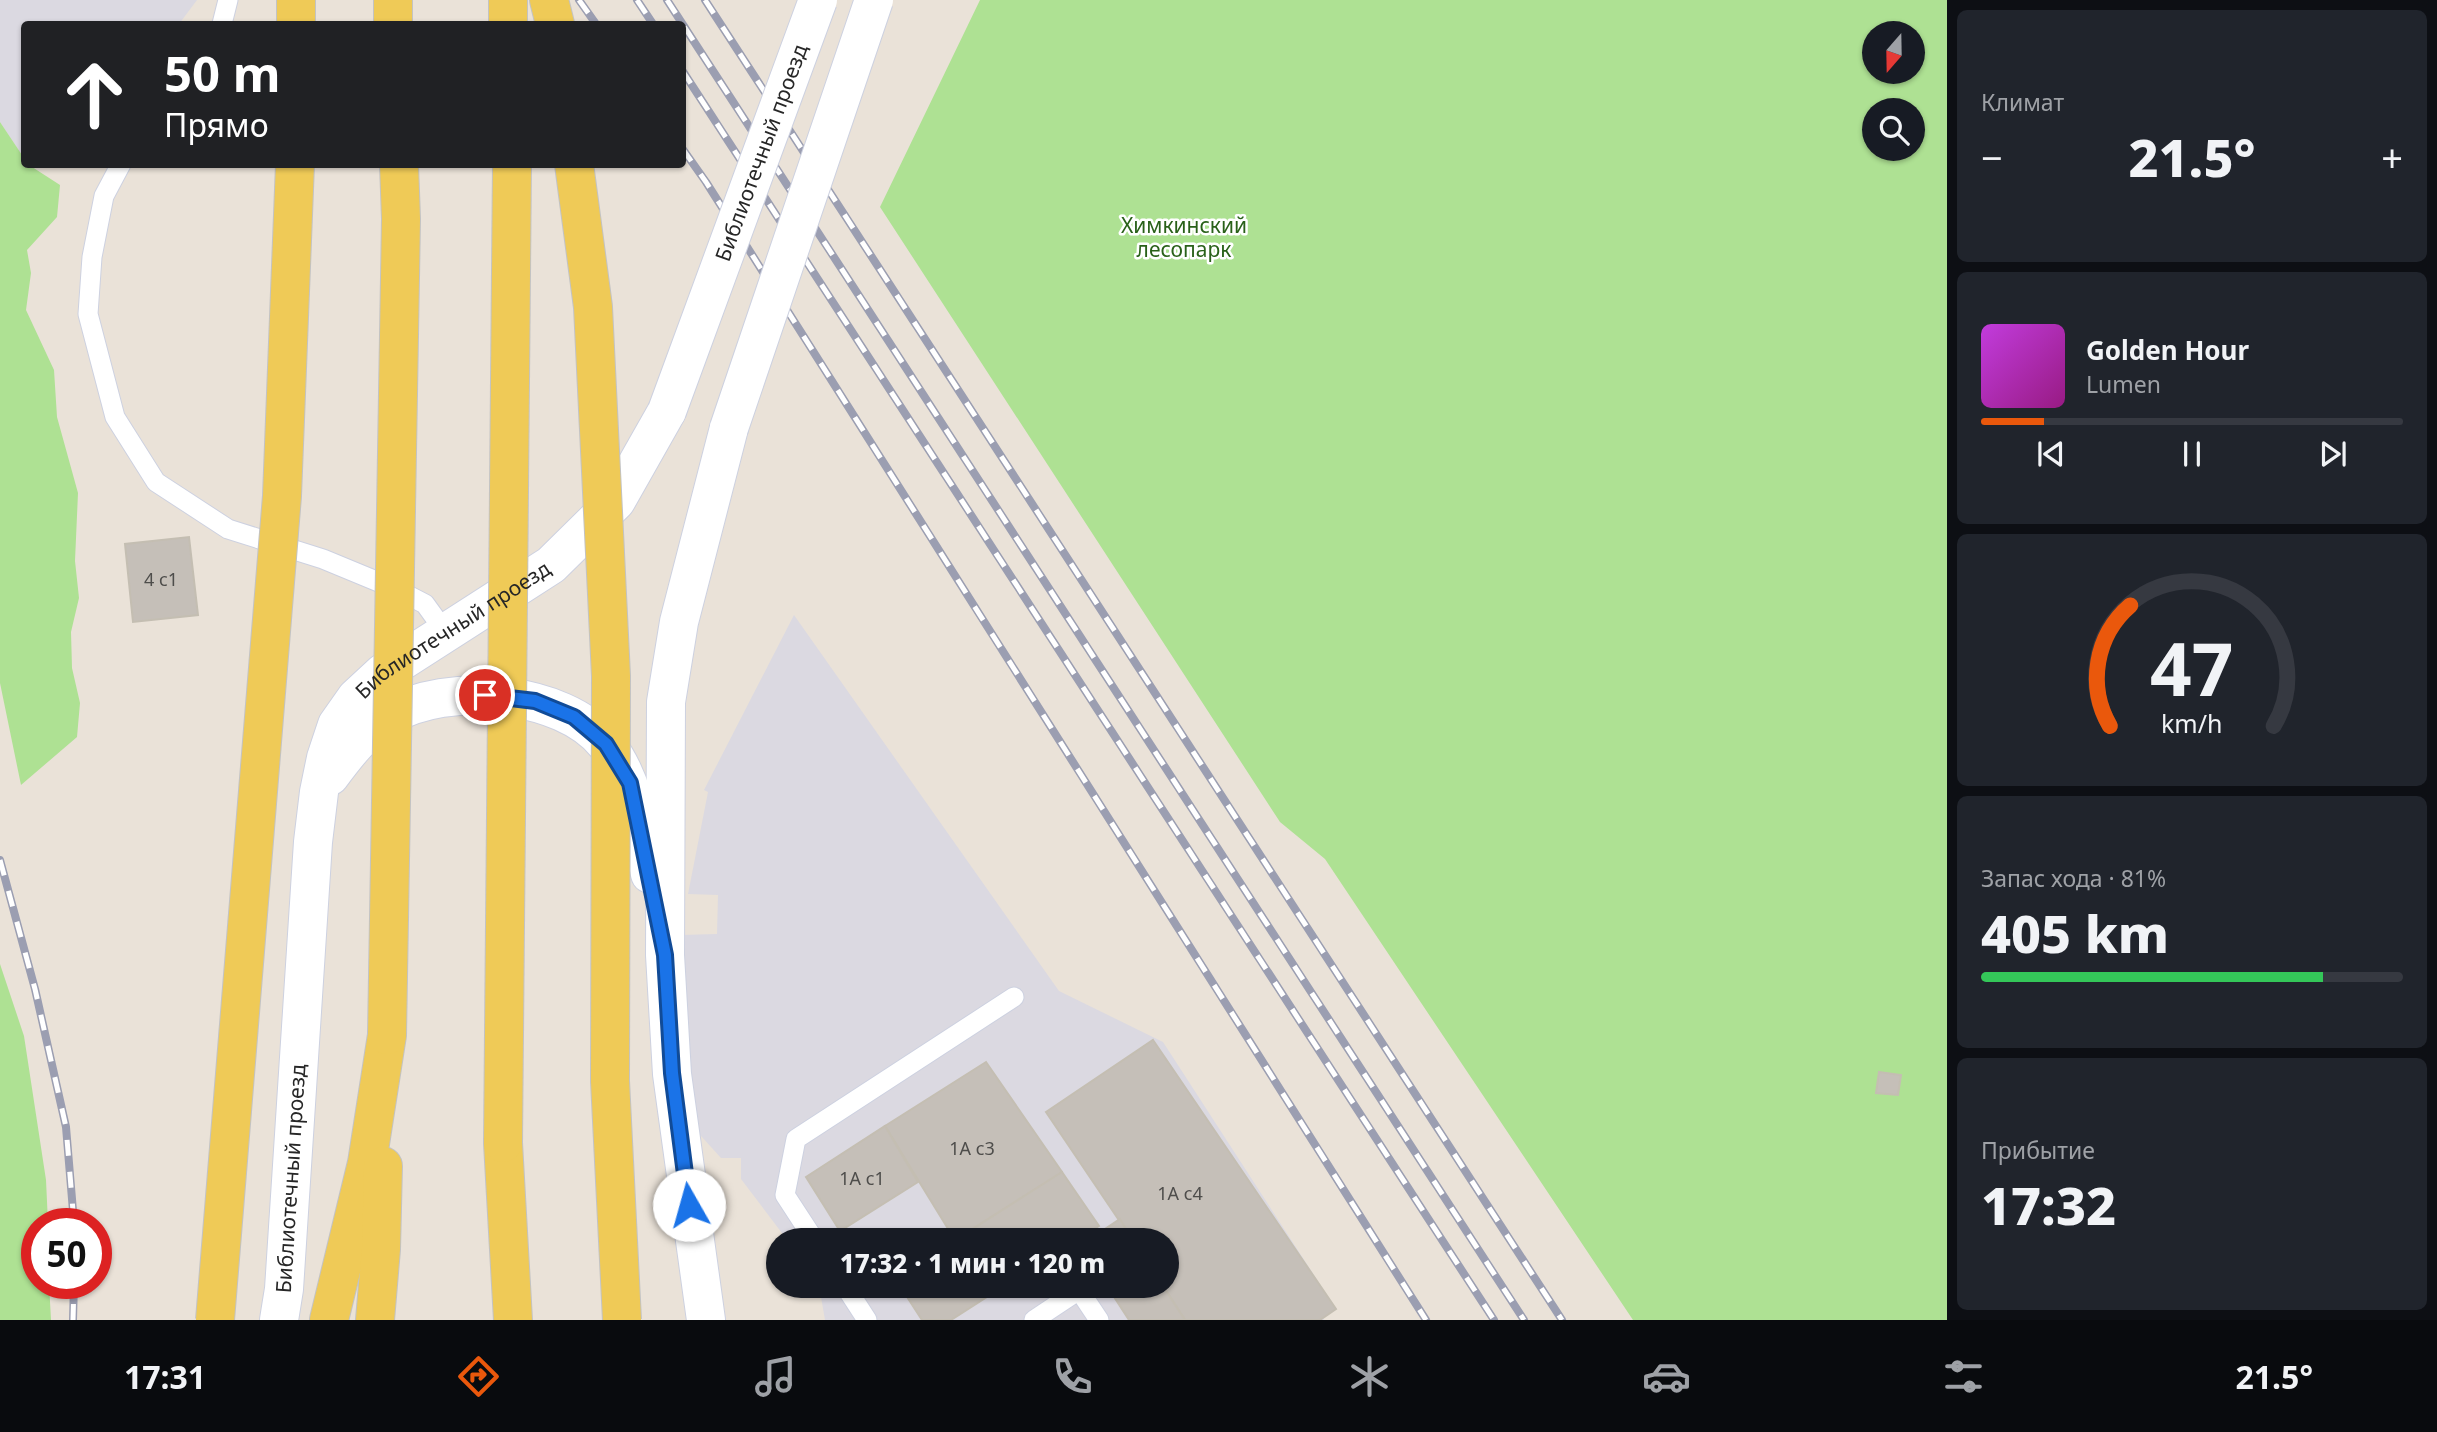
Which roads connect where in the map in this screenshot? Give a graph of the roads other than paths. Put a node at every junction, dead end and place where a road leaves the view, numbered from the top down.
1 (228, 0) edge
2 (296, 0) edge
3 (393, 0) edge
4 (508, 0) edge
5 (550, 0) edge
6 (818, 0) edge
7 (874, 0) edge
8 (223, 21) edge
9 (296, 21) edge
10 (393, 21) edge
11 (508, 21) edge
12 (554, 21) edge
13 (119, 168) edge
14 (295, 168) edge
15 (399, 168) edge
16 (512, 168) edge
17 (575, 168) edge
18 (446, 633) junction
19 (319, 792) junction
20 (665, 955) junction
21 (1014, 997) dead end
22 (387, 1035) junction
23 (503, 1143) junction
24 (807, 1228) edge
25 (853, 1298) edge
26 (215, 1320) edge
27 (279, 1320) edge
28 (329, 1320) edge
29 (375, 1320) edge
30 (492, 1320) edge
31 (513, 1320) edge
32 (622, 1320) edge
33 (706, 1320) edge
34 (867, 1320) edge
35 (1034, 1320) edge
36 (1099, 1320) edge

1 - 8 lane
2 - 9 main road
3 - 10 main road
4 - 11 main road
5 - 12 main road
6 - 18 main road, Библиотечный проезд, bridge
7 - 20 main road, bridge
13 - 18 lane
14 - 26 main road, bridge
15 - 22 main road, bridge
16 - 23 main road, bridge
17 - 32 main road, bridge
18 - 19 main road, Библиотечный проезд
19 - 20 main road
19 - 27 main road, Библиотечный проезд
20 - 33 main road
21 - 24 lane
22 - 28 main road
22 - 29 main road
23 - 30 main road
23 - 31 main road
25 - 34 lane
35 - 36 lane

